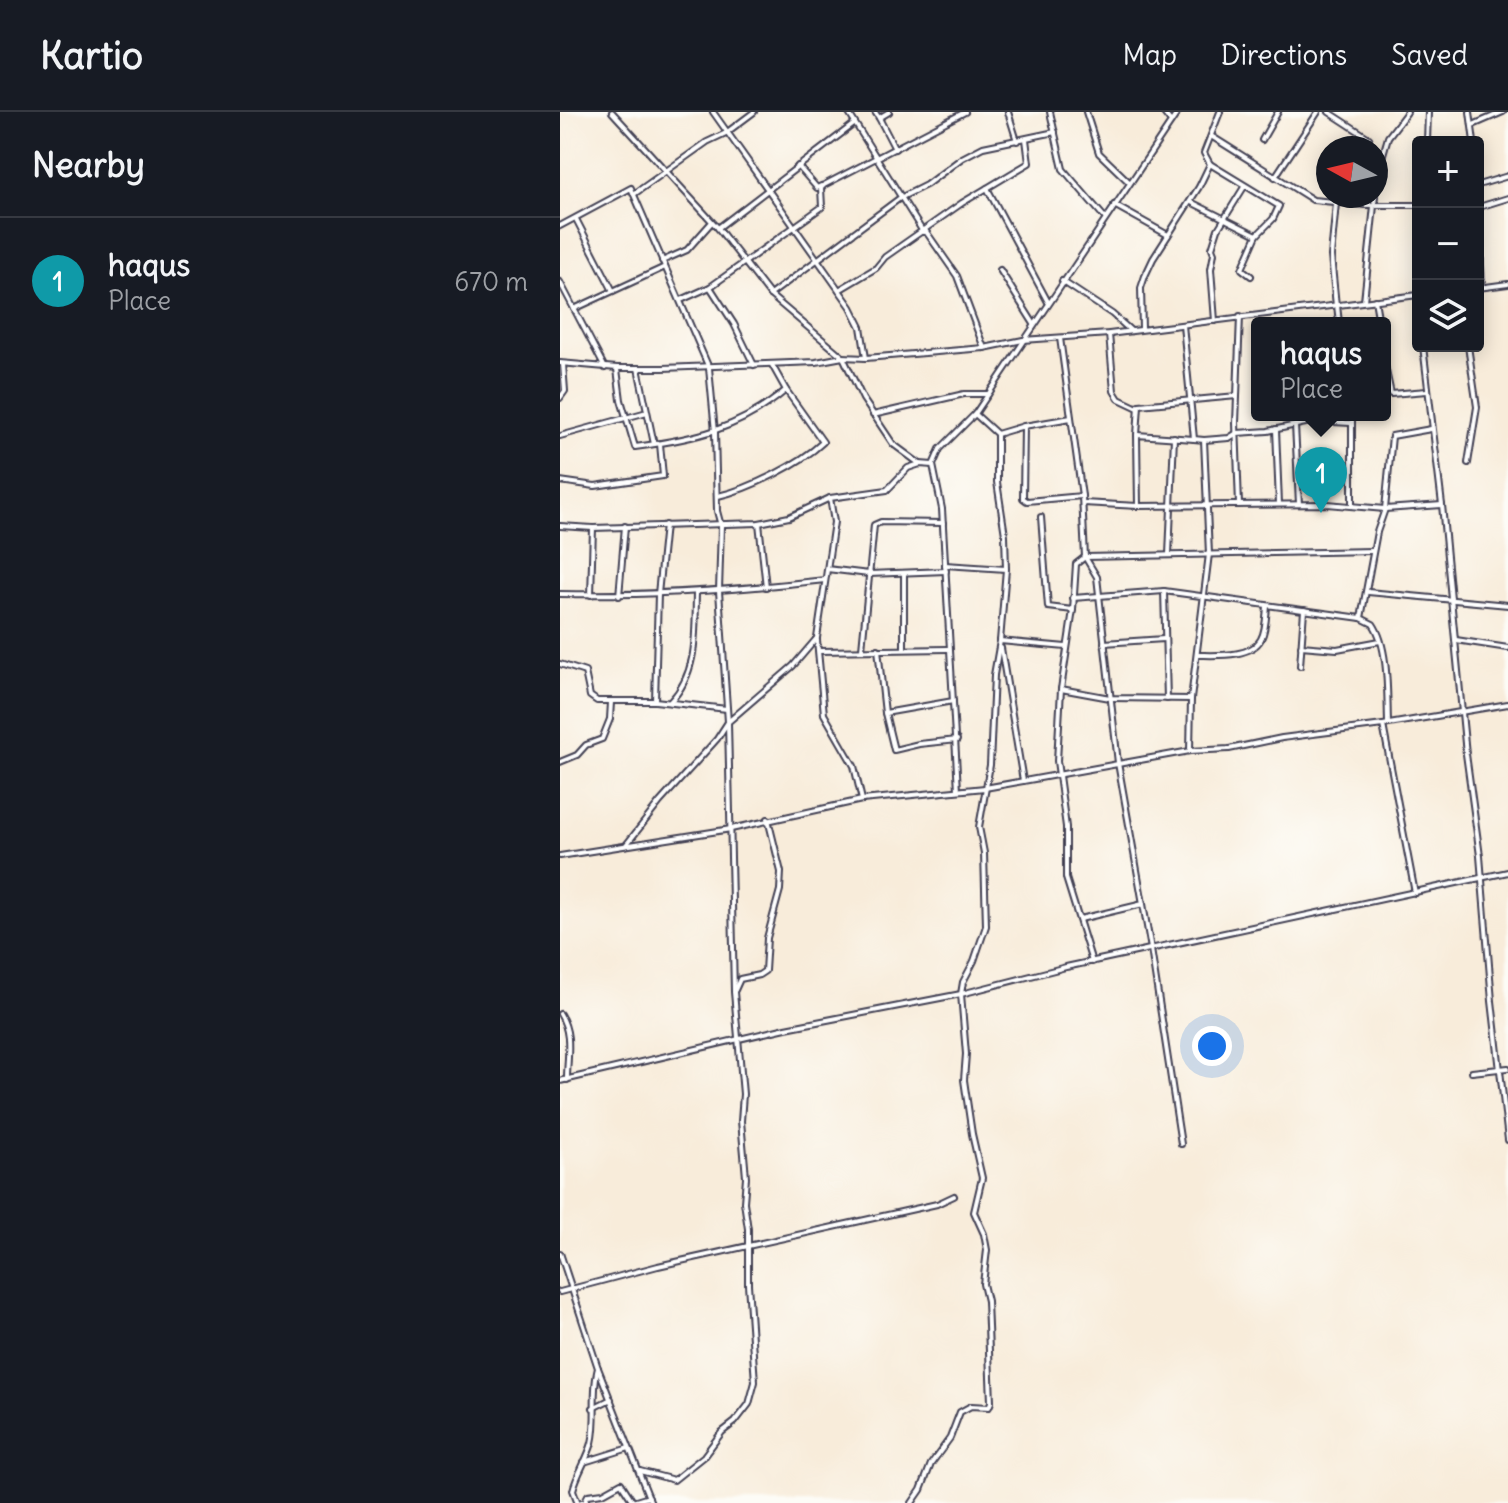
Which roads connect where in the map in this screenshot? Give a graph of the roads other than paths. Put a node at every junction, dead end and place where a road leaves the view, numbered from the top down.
1 (612, 112) edge
2 (713, 112) edge
3 (754, 112) edge
4 (857, 112) edge
5 (875, 112) edge
6 (889, 112) edge
7 (965, 112) edge
8 (1008, 112) edge
9 (1050, 112) edge
10 (1086, 112) edge
11 (1163, 112) edge
12 (1178, 112) edge
13 (1220, 112) edge
14 (1278, 112) edge
15 (1318, 112) edge
16 (1329, 112) edge
17 (1407, 112) edge
18 (1428, 112) edge
19 (1470, 112) edge
20 (1503, 112) edge
21 (849, 114) edge
22 (1340, 115) edge
23 (879, 118) junction
24 (1171, 122) junction
25 (854, 124) junction
26 (1473, 125) junction
27 (1055, 132) junction
28 (726, 133) junction
29 (1210, 136) junction
30 (1366, 136) edge
31 (1427, 136) edge
32 (1474, 136) edge
33 (1388, 137) edge
34 (1026, 139) junction
35 (1262, 140) dead end
36 (1017, 141) junction
37 (895, 149) junction
38 (875, 157) junction
39 (1210, 164) junction
40 (798, 166) junction
41 (664, 172) junction
42 (1508, 176) edge
43 (1275, 177) junction
44 (1129, 182) junction
45 (1484, 183) edge
46 (824, 185) junction
47 (1244, 187) junction
48 (987, 188) junction
49 (768, 191) junction
50 (634, 194) junction
51 (900, 198) junction
52 (1508, 198) edge
53 (1316, 200) edge
54 (1191, 202) junction
55 (1114, 205) junction
56 (1412, 205) edge
57 (1484, 205) edge
58 (1388, 206) edge
59 (1336, 208) edge
60 (1375, 208) edge
61 (1479, 208) edge
62 (576, 218) junction
63 (1105, 218) junction
64 (1224, 219) junction
65 (711, 223) junction
66 (560, 226) edge
67 (793, 227) junction
68 (718, 228) junction
69 (924, 231) junction
70 (1257, 235) junction
71 (1169, 236) junction
72 (743, 261) junction
73 (816, 261) junction
74 (664, 264) junction
75 (1000, 270) dead end
76 (1251, 276) dead end
77 (1480, 280) edge
78 (1062, 281) junction
79 (560, 282) edge
80 (1508, 284) edge
81 (710, 287) junction
82 (1484, 287) edge
83 (839, 290) junction
84 (613, 291) junction
85 (770, 295) junction
86 (1412, 296) edge
87 (681, 300) junction
88 (1375, 300) junction
89 (1364, 301) junction
90 (1048, 302) junction
91 (1336, 306) junction
92 (574, 309) junction
93 (1272, 313) junction
94 (1240, 316) junction
95 (1272, 317) edge
96 (1338, 317) edge
97 (1378, 317) edge
98 (1215, 321) junction
99 (1034, 324) junction
100 (1183, 324) junction
101 (1142, 329) junction
102 (1131, 331) junction
103 (1109, 334) junction
104 (1060, 338) junction
105 (1023, 340) junction
106 (984, 348) junction
107 (1424, 352) edge
108 (1469, 352) edge
109 (843, 357) junction
110 (866, 358) junction
111 (562, 364) edge
112 (754, 365) junction
113 (772, 365) junction
114 (605, 368) junction
115 (617, 368) junction
116 (638, 368) junction
117 (709, 368) junction
118 (786, 390) junction
119 (1428, 390) junction
120 (988, 394) junction
121 (1391, 394) edge
122 (1237, 396) junction
123 (560, 398) edge
124 (1191, 400) junction
125 (1138, 408) junction
126 (647, 412) junction
127 (975, 414) junction
128 (873, 415) junction
129 (1071, 418) junction
130 (626, 419) junction
131 (1307, 421) edge
132 (1337, 421) edge
133 (1351, 423) joint
134 (1295, 425) junction
135 (1024, 426) junction
136 (1276, 429) junction
137 (1432, 429) junction
138 (715, 432) junction
139 (1237, 433) junction
140 (997, 434) junction
141 (1137, 435) junction
142 (560, 436) edge
143 (1174, 437) junction
144 (1194, 439) junction
145 (1204, 440) junction
146 (657, 444) junction
147 (1468, 463) dead end
148 (920, 464) junction
149 (933, 465) junction
150 (560, 481) edge
151 (718, 496) junction
152 (1082, 496) junction
153 (830, 498) junction
154 (1083, 503) junction
155 (1170, 504) junction
156 (1279, 504) junction
157 (1299, 504) junction
158 (1207, 505) junction
159 (1239, 505) junction
160 (1442, 505) junction
161 (1138, 506) junction
162 (1352, 506) junction
163 (1385, 509) junction
164 (1041, 517) dead end
165 (759, 523) junction
166 (943, 523) junction
167 (665, 525) junction
168 (560, 526) edge
169 (625, 526) junction
170 (721, 526) junction
171 (593, 528) junction
172 (1373, 551) junction
173 (1209, 554) junction
174 (1169, 555) junction
175 (1085, 557) junction
176 (946, 568) junction
177 (827, 569) junction
178 (1006, 569) junction
179 (904, 573) junction
180 (869, 574) junction
181 (825, 580) junction
182 (766, 587) junction
183 (719, 591) junction
184 (1164, 591) junction
185 (696, 592) junction
186 (1368, 592) junction
187 (560, 594) edge
188 (658, 594) junction
189 (591, 595) junction
190 (619, 596) junction
191 (1099, 596) junction
192 (1205, 597) junction
193 (1073, 598) junction
194 (1451, 599) junction
195 (1508, 605) edge
196 (1267, 606) junction
197 (1073, 610) junction
198 (1304, 610) junction
199 (1361, 618) junction
200 (817, 638) junction
201 (1164, 639) junction
202 (1456, 640) junction
203 (1000, 641) junction
204 (1380, 641) junction
205 (1104, 643) junction
206 (1301, 646) junction
207 (1066, 647) junction
208 (904, 648) junction
209 (1508, 648) edge
210 (862, 649) junction
211 (878, 649) junction
212 (948, 649) junction
213 (818, 651) junction
214 (1198, 655) junction
215 (560, 664) edge
216 (1300, 666) dead end
217 (1061, 689) junction
218 (1110, 698) junction
219 (1167, 699) junction
220 (1191, 699) junction
221 (655, 701) junction
222 (953, 701) junction
223 (611, 702) junction
224 (670, 702) junction
225 (1508, 704) edge
226 (727, 709) junction
227 (1464, 711) junction
228 (885, 713) junction
229 (728, 722) junction
230 (1386, 725) junction
231 (957, 740) junction
232 (1190, 751) junction
233 (560, 762) edge
234 (1118, 763) junction
235 (1059, 773) junction
236 (1024, 782) junction
237 (985, 788) junction
238 (958, 790) junction
239 (862, 800) junction
240 (768, 819) junction
241 (731, 829) junction
242 (626, 845) junction
243 (560, 856) edge
244 (1508, 872) edge
245 (1480, 878) junction
246 (1415, 893) junction
247 (1143, 904) junction
248 (1080, 919) junction
249 (1151, 949) junction
250 (1092, 962) junction
251 (734, 992) junction
252 (961, 994) junction
253 (560, 1014) edge
254 (738, 1041) junction
255 (1508, 1068) edge
256 (1499, 1070) junction
257 (1472, 1072) dead end
258 (567, 1080) junction
259 (560, 1081) edge
260 (1508, 1140) edge
261 (1181, 1144) dead end
262 (954, 1196) dead end
263 (749, 1248) junction
264 (560, 1253) edge
265 (572, 1289) junction
266 (560, 1292) edge
267 (598, 1368) junction
268 (611, 1399) junction
269 (593, 1408) junction
270 (629, 1448) junction
271 (584, 1462) junction
272 (640, 1471) junction
273 (650, 1500) edge
274 (630, 1502) edge
275 (579, 1503) edge
276 (912, 1503) edge

1 - 41 street
2 - 28 street
3 - 28 street
4 - 21 street
5 - 23 street
6 - 23 street
7 - 37 street
8 - 36 street
9 - 27 street
10 - 44 street
11 - 24 street
12 - 24 street
13 - 29 street
14 - 35 street
15 - 43 street
16 - 22 street
17 - 33 street
18 - 31 street
19 - 26 street
20 - 26 street
21 - 25 street
22 - 30 street
23 - 37 street
24 - 44 street
25 - 38 street
25 - 40 street
26 - 32 street
27 - 34 street
27 - 63 street
28 - 41 street
28 - 49 street
29 - 39 street
29 - 43 street
34 - 36 street
34 - 48 street
36 - 51 street
37 - 38 street
38 - 46 street
38 - 51 street
39 - 47 street
39 - 54 street
40 - 46 street
40 - 49 street
41 - 50 street
41 - 65 street
42 - 45 street
43 - 53 street
44 - 55 street
46 - 67 street
47 - 64 street
47 - 70 street
48 - 69 street
48 - 90 street
49 - 67 street
49 - 68 street
50 - 62 street
50 - 74 street
51 - 69 street
51 - 73 street
52 - 57 street
54 - 64 street
54 - 71 street
55 - 63 street
55 - 71 street
56 - 58 street
59 - 91 street
60 - 89 street
61 - 77 street
62 - 66 street
62 - 84 street
63 - 78 street
64 - 70 street
64 - 98 street
65 - 68 street
65 - 74 street
67 - 72 street
67 - 73 street
68 - 72 street
69 - 83 street
69 - 106 street
70 - 76 street
71 - 101 street
72 - 81 street
72 - 85 street
73 - 83 street
73 - 85 street
74 - 84 street
74 - 87 street
75 - 99 street
78 - 90 street
78 - 102 street
79 - 92 street
80 - 82 street
81 - 87 street
81 - 112 street
83 - 110 street
84 - 92 street
85 - 109 street
86 - 88 street
87 - 117 street
88 - 89 street
88 - 97 street
89 - 91 street
90 - 99 street
91 - 93 street
91 - 96 street
92 - 114 street
93 - 94 street
93 - 95 street
94 - 98 street
94 - 122 street
98 - 100 street
99 - 105 street
100 - 101 street
100 - 124 street
101 - 102 street
102 - 103 street
103 - 104 street
103 - 125 street
104 - 105 street
104 - 129 street
105 - 106 street
105 - 120 street
106 - 110 street
107 - 119 street
108 - 147 street
109 - 110 street
109 - 113 street
109 - 128 street
111 - 114 street
111 - 123 street
112 - 113 street
112 - 117 street
113 - 118 street
114 - 115 street
115 - 116 street
115 - 130 street
116 - 117 street
116 - 126 street
117 - 138 street
118 - 138 street
118 - 151 street
119 - 121 street
119 - 137 street
120 - 127 street
120 - 128 street
122 - 124 street
122 - 139 street
124 - 125 street
124 - 144 street
125 - 141 street
126 - 130 street
126 - 146 street
127 - 140 street
127 - 149 street
128 - 148 street
129 - 135 street
129 - 152 street
130 - 142 street
130 - 146 street
131 - 134 street
132 - 133 street
133 - 162 street
134 - 136 street
134 - 157 street
135 - 140 street
135 - 152 street
136 - 139 street
136 - 156 street
137 - 160 street
137 - 163 street
138 - 146 street
138 - 151 street
139 - 145 street
139 - 159 street
140 - 178 street
141 - 143 street
141 - 161 street
143 - 144 street
143 - 155 street
144 - 145 street
145 - 158 street
146 - 150 street
148 - 149 street
148 - 153 street
149 - 166 street
151 - 170 street
152 - 154 street
153 - 165 street
153 - 177 street
154 - 161 street
154 - 175 street
155 - 158 street
155 - 161 street
155 - 174 street
156 - 157 street
156 - 159 street
157 - 162 street
158 - 159 street
158 - 173 street
160 - 163 street
160 - 194 street
162 - 163 street
163 - 172 street
164 - 197 street
165 - 170 street
165 - 182 street
166 - 176 street
166 - 180 street
167 - 169 street
167 - 170 street
167 - 188 street
168 - 171 street
169 - 171 street
169 - 190 street
170 - 183 street
171 - 189 street
172 - 173 street
172 - 186 street
173 - 174 street
173 - 192 street
174 - 175 street
175 - 191 street
175 - 193 street
176 - 178 street
176 - 179 street
176 - 212 street
177 - 180 street
177 - 181 street
178 - 203 street
179 - 180 street
179 - 208 street
180 - 210 street
181 - 182 street
181 - 200 street
182 - 183 street
183 - 185 street
183 - 226 street
184 - 191 street
184 - 192 street
184 - 201 street
185 - 188 street
185 - 224 street
186 - 194 street
186 - 199 street
187 - 189 street
188 - 190 street
188 - 221 street
189 - 190 street
191 - 193 street
191 - 205 street
192 - 196 street
192 - 214 street
193 - 197 street
194 - 195 street
194 - 202 street
196 - 198 street
196 - 214 street
197 - 207 street
198 - 199 street
198 - 206 street
199 - 204 street
200 - 213 street
200 - 229 street
201 - 205 street
201 - 219 street
202 - 209 street
202 - 227 street
203 - 207 street
203 - 236 street
203 - 237 street
204 - 206 street
204 - 230 street
205 - 218 street
206 - 216 street
207 - 217 street
208 - 211 street
208 - 212 street
210 - 211 street
210 - 213 street
211 - 228 street
212 - 222 street
213 - 239 street
214 - 220 street
215 - 223 street
217 - 218 street
217 - 235 street
218 - 219 street
218 - 234 street
219 - 220 street
220 - 232 street
221 - 223 street
221 - 224 street
222 - 228 street
222 - 231 street
223 - 233 street
224 - 226 street
225 - 227 street
226 - 229 street
227 - 230 street
227 - 245 street
228 - 231 street
229 - 241 street
229 - 242 street
230 - 232 street
230 - 246 street
231 - 238 street
232 - 234 street
234 - 235 street
234 - 247 street
235 - 236 street
235 - 248 street
236 - 237 street
237 - 238 street
237 - 252 street
238 - 239 street
239 - 240 street
240 - 241 street
240 - 251 street
241 - 242 street
241 - 251 street
242 - 243 street
244 - 245 street
245 - 246 street
245 - 256 street
246 - 249 street
247 - 248 street
247 - 249 street
248 - 250 street
249 - 250 street
249 - 261 street
250 - 252 street
251 - 254 street
252 - 254 street
252 - 276 street
253 - 258 street
254 - 258 street
254 - 263 street
255 - 256 street
256 - 257 street
256 - 260 street
258 - 259 street
262 - 263 street
263 - 265 street
263 - 272 street
264 - 265 street
265 - 266 street
265 - 267 street
267 - 268 street
267 - 269 street
268 - 269 street
268 - 270 street
269 - 271 street
270 - 271 street
270 - 272 street
271 - 275 street
272 - 273 street
273 - 274 street
274 - 275 street

